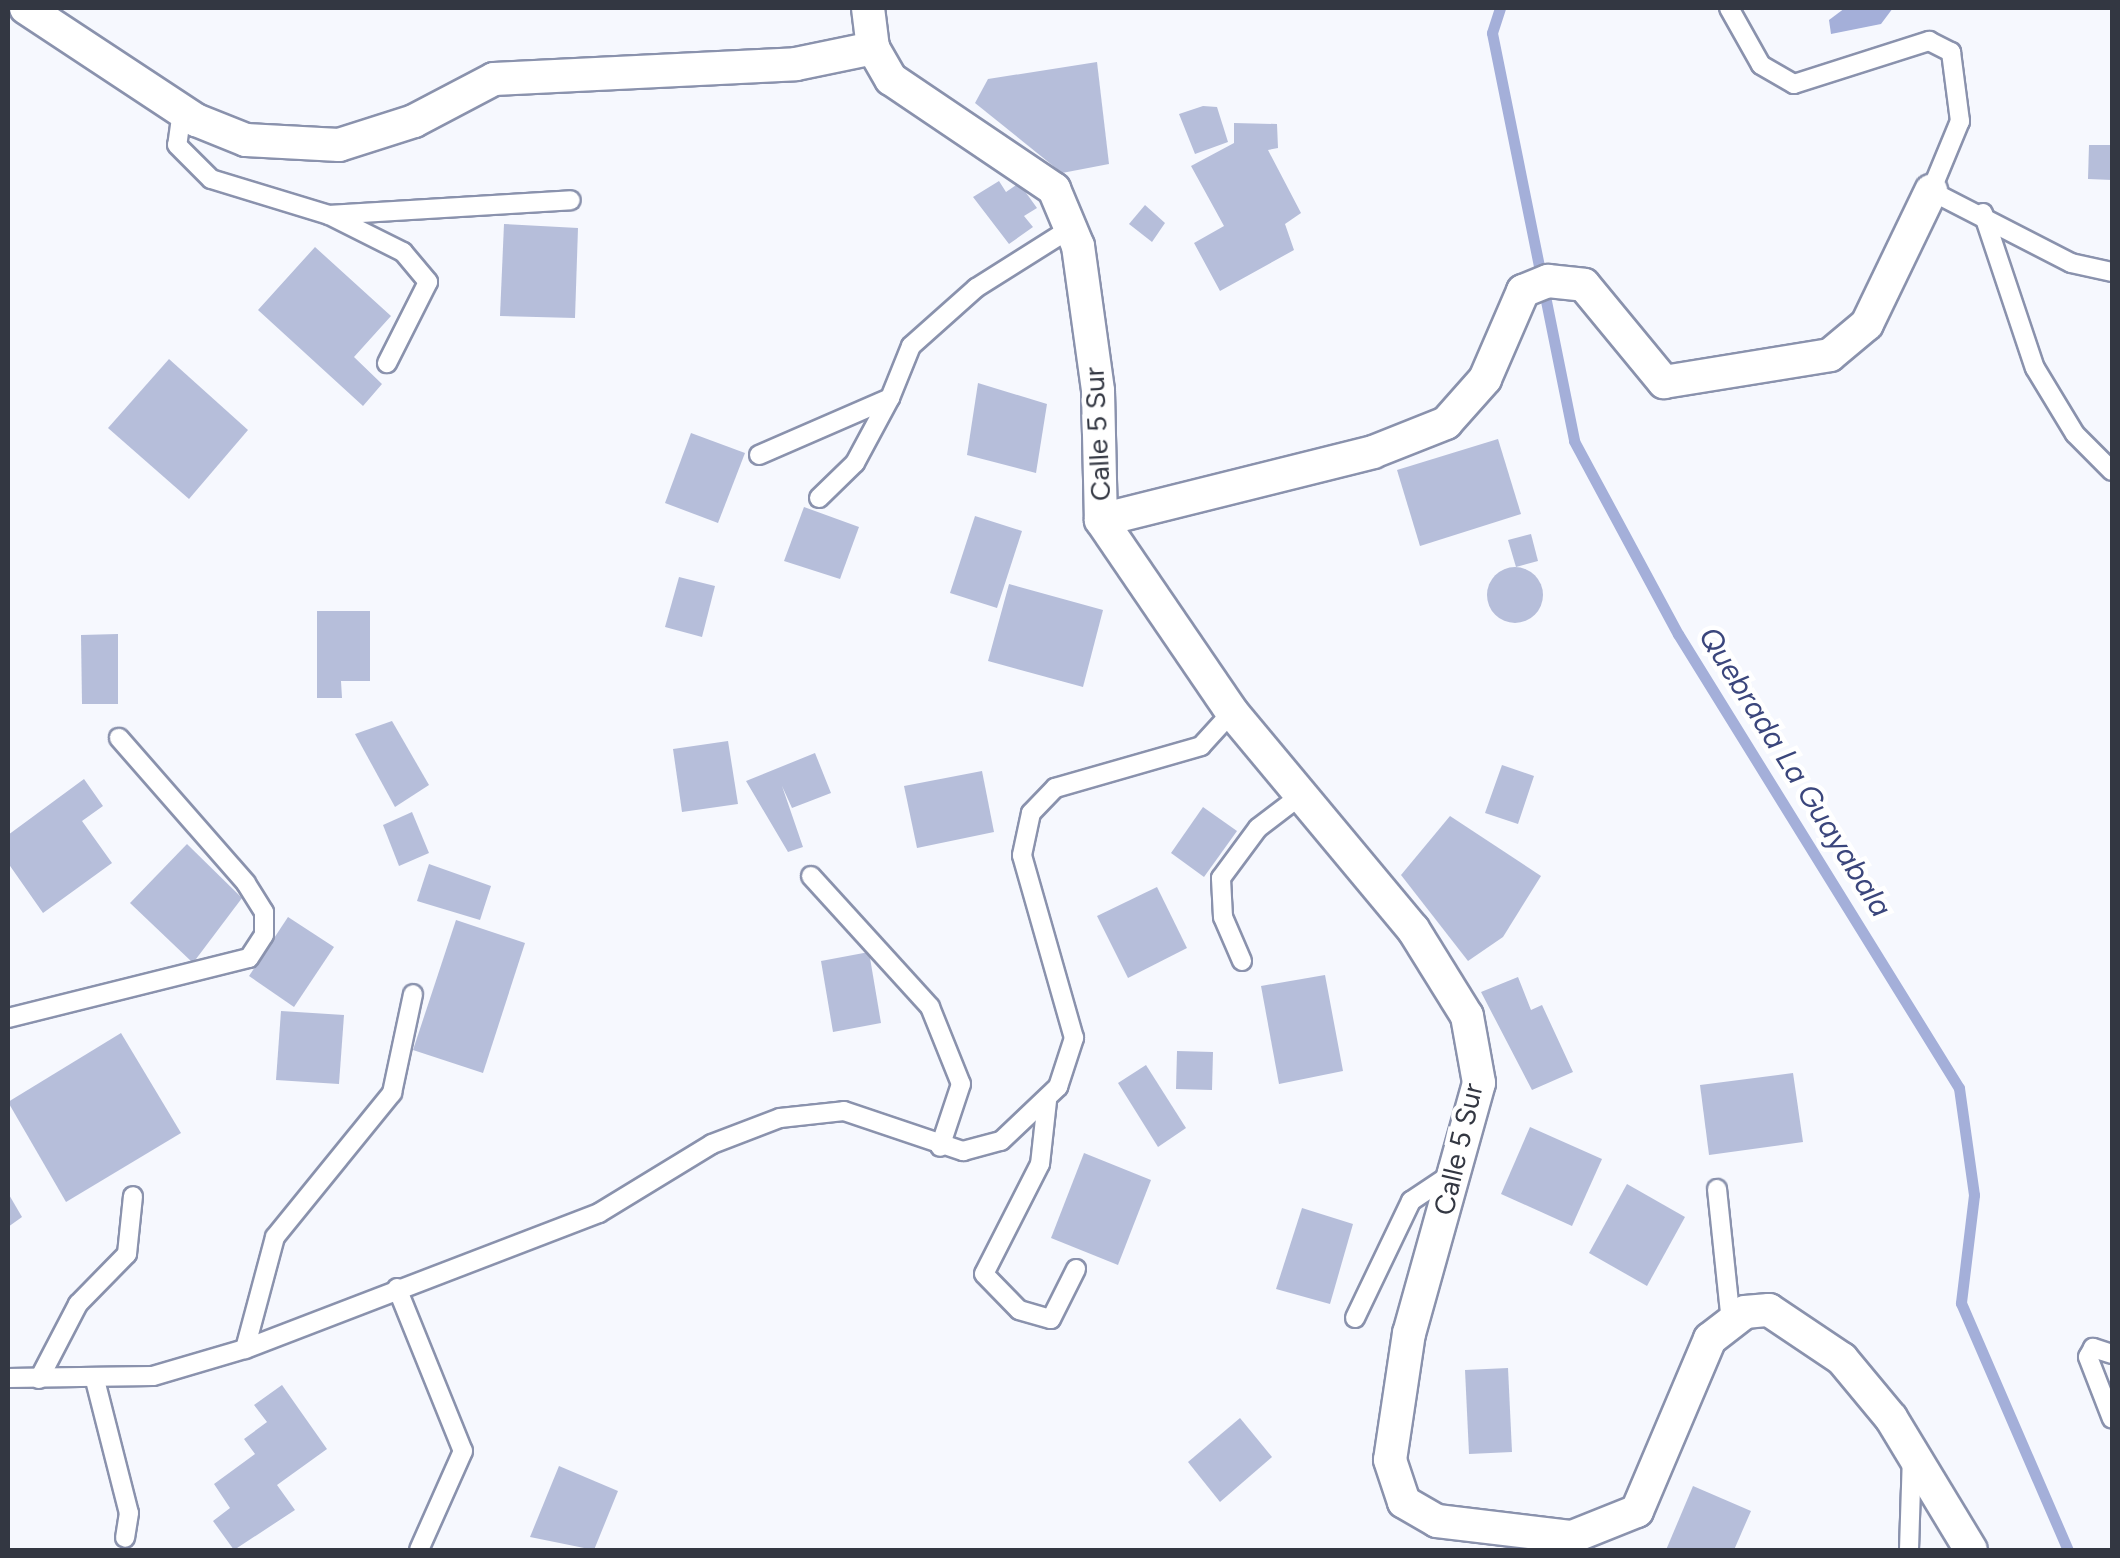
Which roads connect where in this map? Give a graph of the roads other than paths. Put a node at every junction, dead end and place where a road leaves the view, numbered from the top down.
1 (26, 8) edge
2 (868, 8) edge
3 (1729, 8) edge
4 (873, 48) junction
5 (182, 111) junction
6 (1931, 191) junction
7 (571, 200) dead end
8 (1982, 213) junction
9 (328, 215) junction
10 (1073, 227) junction
11 (2112, 272) edge
12 (388, 363) dead end
13 (890, 398) junction
14 (759, 454) dead end
15 (2112, 471) edge
16 (819, 498) dead end
17 (1102, 520) junction
18 (1232, 712) junction
19 (119, 738) dead end
20 (1300, 796) junction
21 (811, 876) dead end
22 (1242, 961) dead end
23 (413, 994) dead end
24 (8, 1018) edge
25 (1047, 1100) junction
26 (940, 1147) junction
27 (1457, 1170) junction
28 (1717, 1189) dead end
29 (133, 1196) dead end
30 (1076, 1269) dead end
31 (397, 1288) junction
32 (1355, 1318) dead end
33 (1731, 1322) junction
34 (245, 1349) junction
35 (2112, 1354) edge
36 (8, 1378) edge
37 (38, 1379) junction
38 (94, 1380) junction
39 (2112, 1418) edge
40 (1912, 1452) junction
41 (124, 1538) dead end
42 (420, 1550) edge
43 (1909, 1550) edge
44 (1971, 1550) edge

1 - 5 street
2 - 4 street
3 - 6 lane
4 - 5 street
4 - 10 street, Calle 5 Sur
5 - 9 lane
6 - 8 lane
6 - 17 street
7 - 9 lane
8 - 11 lane
8 - 15 lane
9 - 12 lane
10 - 13 lane
10 - 17 street, Calle 5 Sur
13 - 14 lane
13 - 16 lane
17 - 18 street, Calle 5 Sur
18 - 20 street, Calle 5 Sur
18 - 25 lane
19 - 24 lane
20 - 22 lane
20 - 27 street, Calle 5 Sur
21 - 26 lane
23 - 34 lane
25 - 26 lane
25 - 30 lane
26 - 31 lane
27 - 32 lane
27 - 33 street, Calle 5 Sur
28 - 33 lane
29 - 37 lane
31 - 34 lane
31 - 42 lane
33 - 40 street
34 - 38 lane
35 - 39 lane
36 - 37 lane
37 - 38 lane
38 - 41 lane
40 - 43 lane
40 - 44 street

